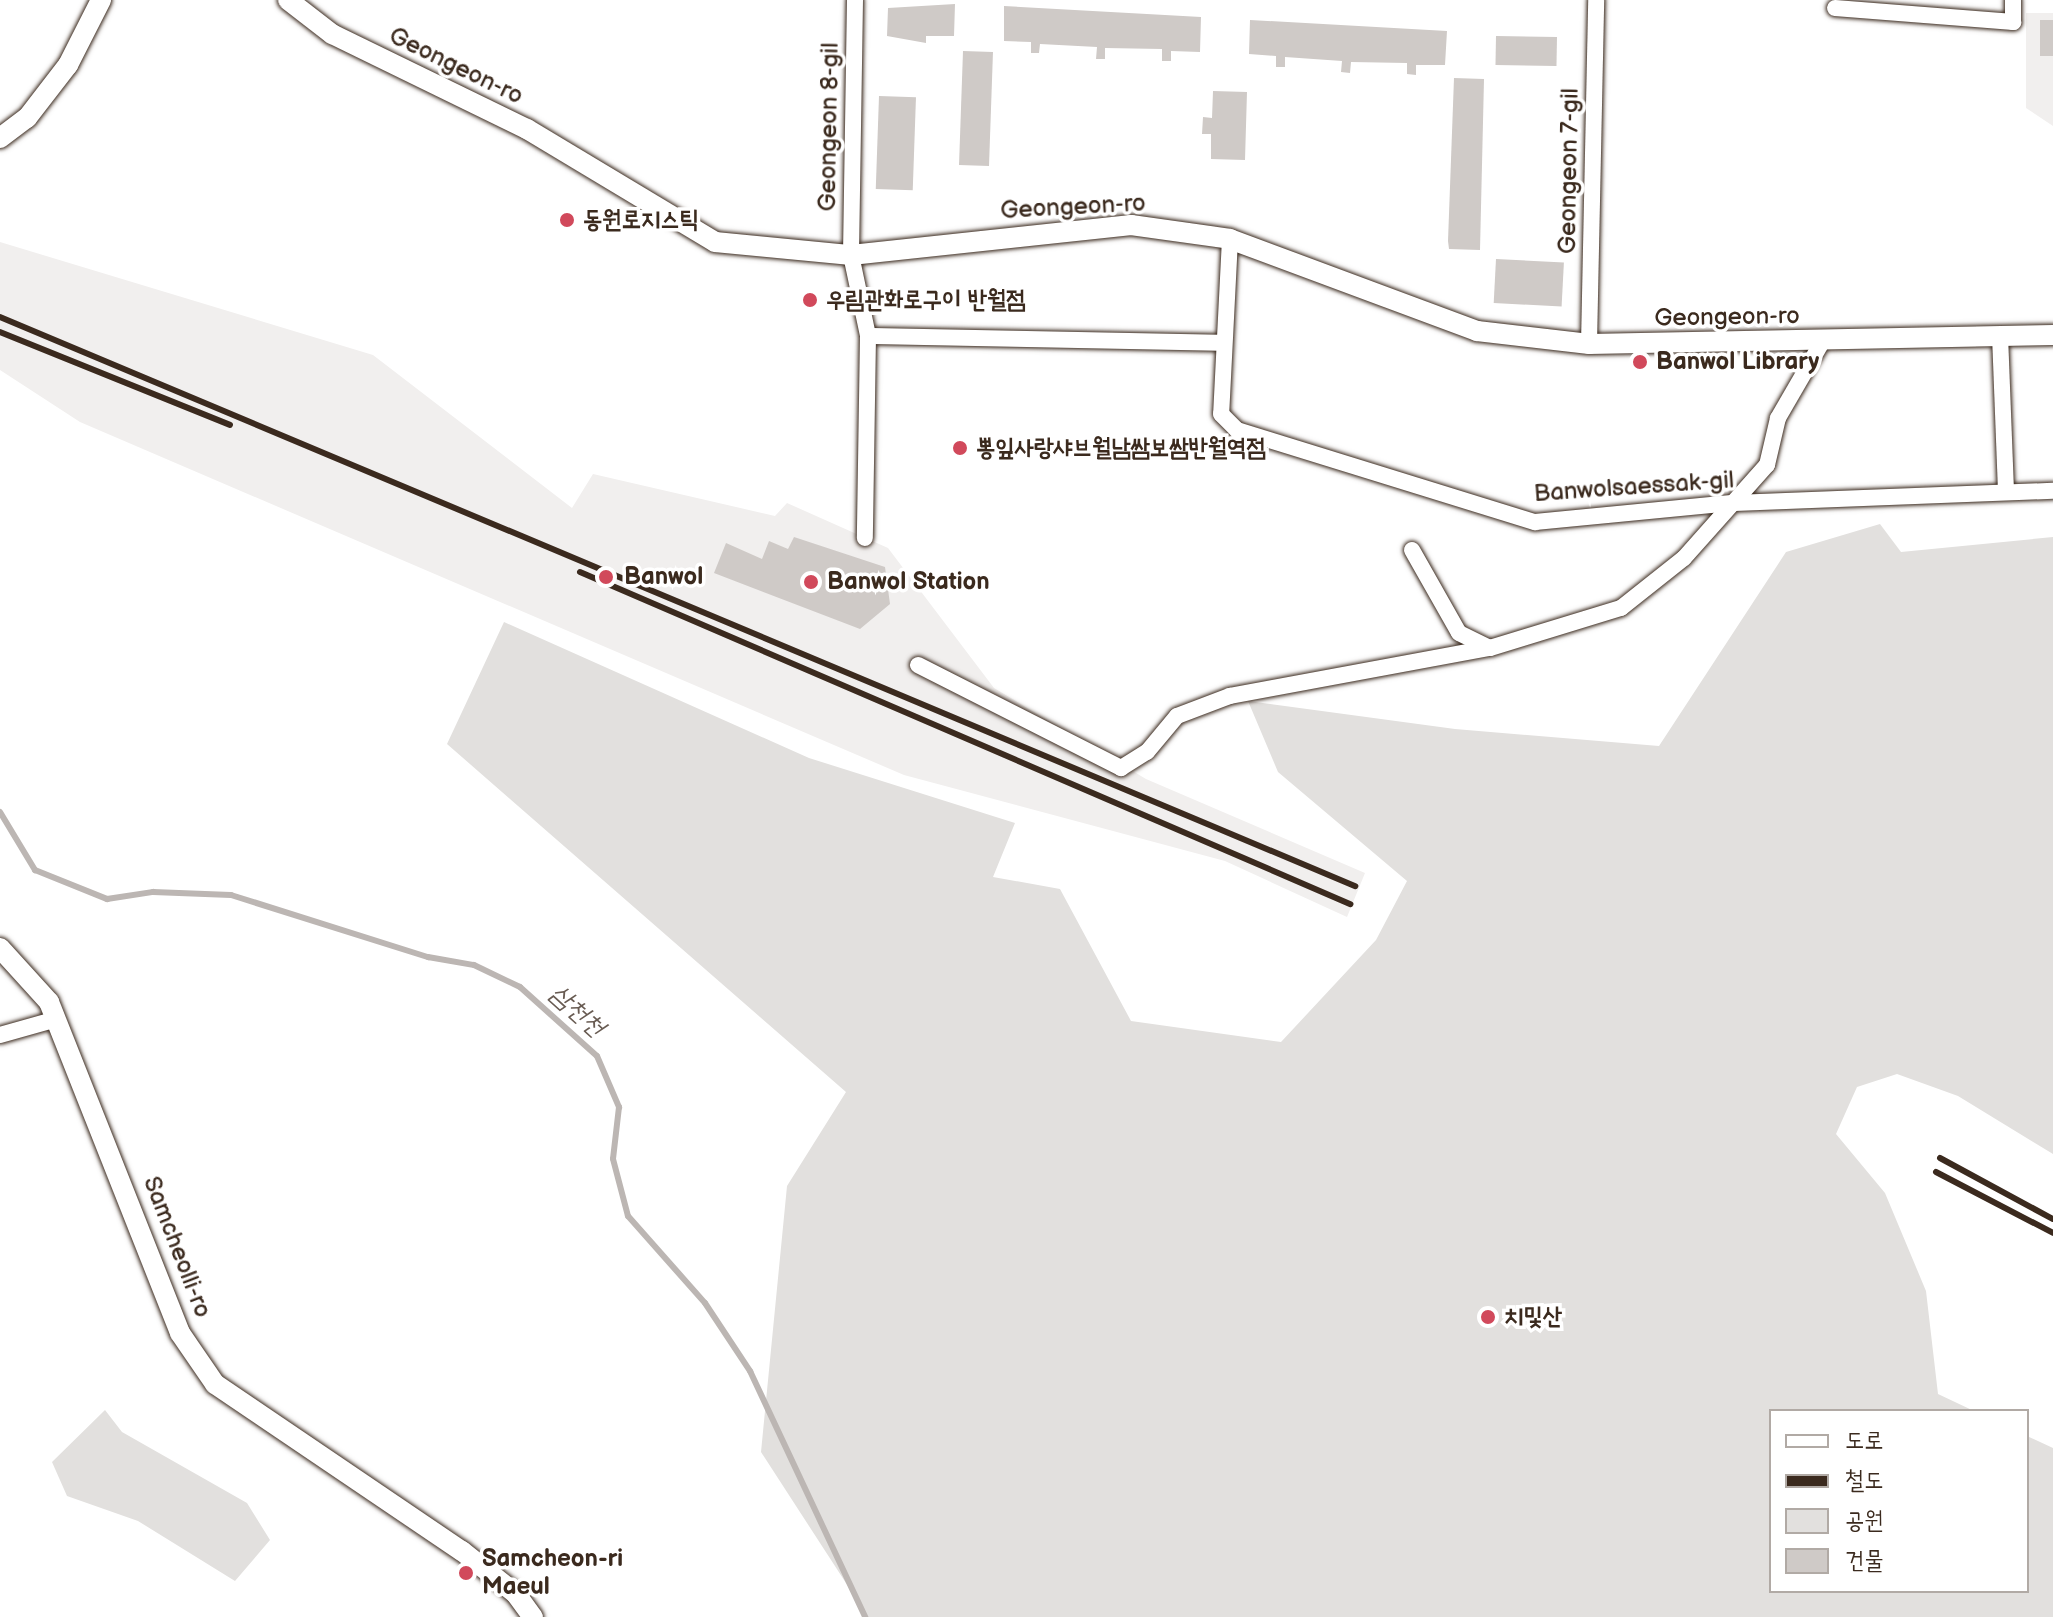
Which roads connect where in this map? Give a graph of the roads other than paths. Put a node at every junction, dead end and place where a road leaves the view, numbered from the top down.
1 (101, 0) edge
2 (288, 0) edge
3 (855, 0) edge
4 (1596, 0) edge
5 (2013, 0) edge
6 (1835, 8) dead end
7 (0, 138) edge
8 (1230, 239) junction
9 (851, 255) junction
10 (2000, 335) junction
11 (2053, 335) edge
12 (868, 336) junction
13 (1822, 342) junction
14 (1224, 343) junction
15 (1589, 344) junction
16 (2006, 491) junction
17 (2053, 491) edge
18 (1734, 503) junction
19 (865, 538) dead end
20 (1412, 550) dead end
21 (1490, 648) junction
22 (918, 665) dead end
23 (0, 948) edge
24 (57, 1019) junction
25 (0, 1035) edge
26 (533, 1617) edge

1 - 7 street
2 - 9 street, Geongeon-ro
3 - 9 street, Geongeon 8-gil
4 - 15 street, Geongeon 7-gil
5 - 6 street
8 - 9 street, Geongeon-ro
8 - 14 street, Banwolsaessak-gil
8 - 15 street, Geongeon-ro
9 - 12 street, Geongeon 8-gil
10 - 11 street, Geongeon-ro
10 - 13 street, Geongeon-ro
10 - 16 street
12 - 14 street
12 - 19 street, Geongeon 8-gil
13 - 15 street, Geongeon-ro
13 - 18 street
14 - 18 street, Banwolsaessak-gil
16 - 17 street, Banwolsaessak-gil
16 - 18 street, Banwolsaessak-gil
18 - 21 street
20 - 21 street
21 - 22 street
23 - 24 street, Samcheolli-ro
24 - 25 street
24 - 26 street, Samcheolli-ro

